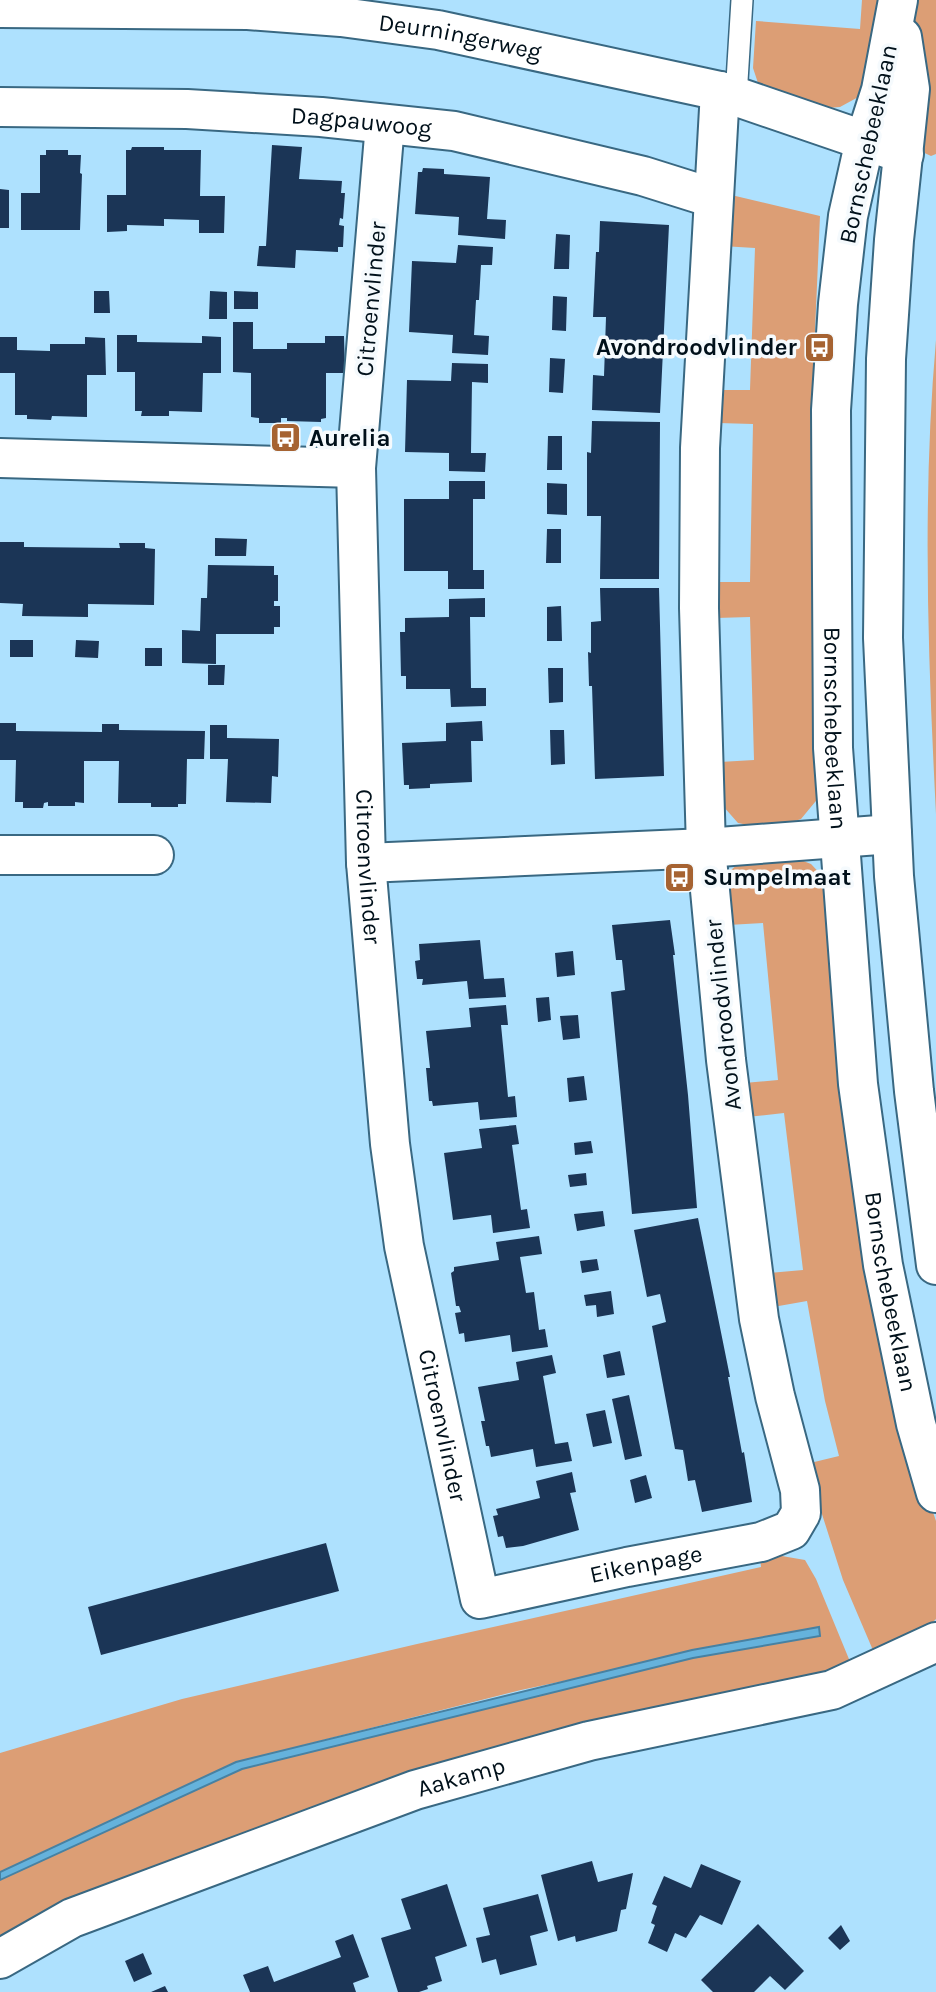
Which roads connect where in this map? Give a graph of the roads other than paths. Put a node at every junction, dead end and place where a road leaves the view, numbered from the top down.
1 (742, 0) edge
2 (898, 2) edge
3 (76, 4) edge
4 (0, 8) edge
5 (728, 94) junction
6 (0, 107) edge
7 (385, 124) junction
8 (865, 140) junction
9 (904, 154) junction
10 (713, 198) junction
11 (0, 458) edge
12 (356, 468) junction
13 (892, 834) junction
14 (839, 837) junction
15 (706, 848) junction
16 (0, 855) edge
17 (154, 855) dead end
18 (366, 863) junction
19 (936, 1265) edge
20 (936, 1493) edge
21 (801, 1513) joint
22 (480, 1599) joint
23 (936, 1642) edge
24 (0, 1959) edge

1 - 5 lane
2 - 8 street, Bornschebeeklaan
2 - 9 street, Bornschebeeklaan
3 - 4 street, Deurningerweg
3 - 5 street, Deurningerweg
5 - 8 street, Deurningerweg
5 - 10 street, Avondroodvlinder
6 - 7 street, Dagpauwoog
7 - 10 street, Dagpauwoog
7 - 12 street, Citroenvlinder
8 - 9 street, Deurningerweg
8 - 14 street, Bornschebeeklaan
9 - 13 street, Bornschebeeklaan
10 - 15 street, Avondroodvlinder
11 - 12 street
12 - 18 street, Citroenvlinder
13 - 14 street
13 - 19 street, Bornschebeeklaan
14 - 15 street
14 - 20 street, Bornschebeeklaan
15 - 18 street
15 - 21 street, Avondroodvlinder
16 - 17 street
18 - 22 street, Citroenvlinder
21 - 22 street, Eikenpage
23 - 24 street, Aakamp

